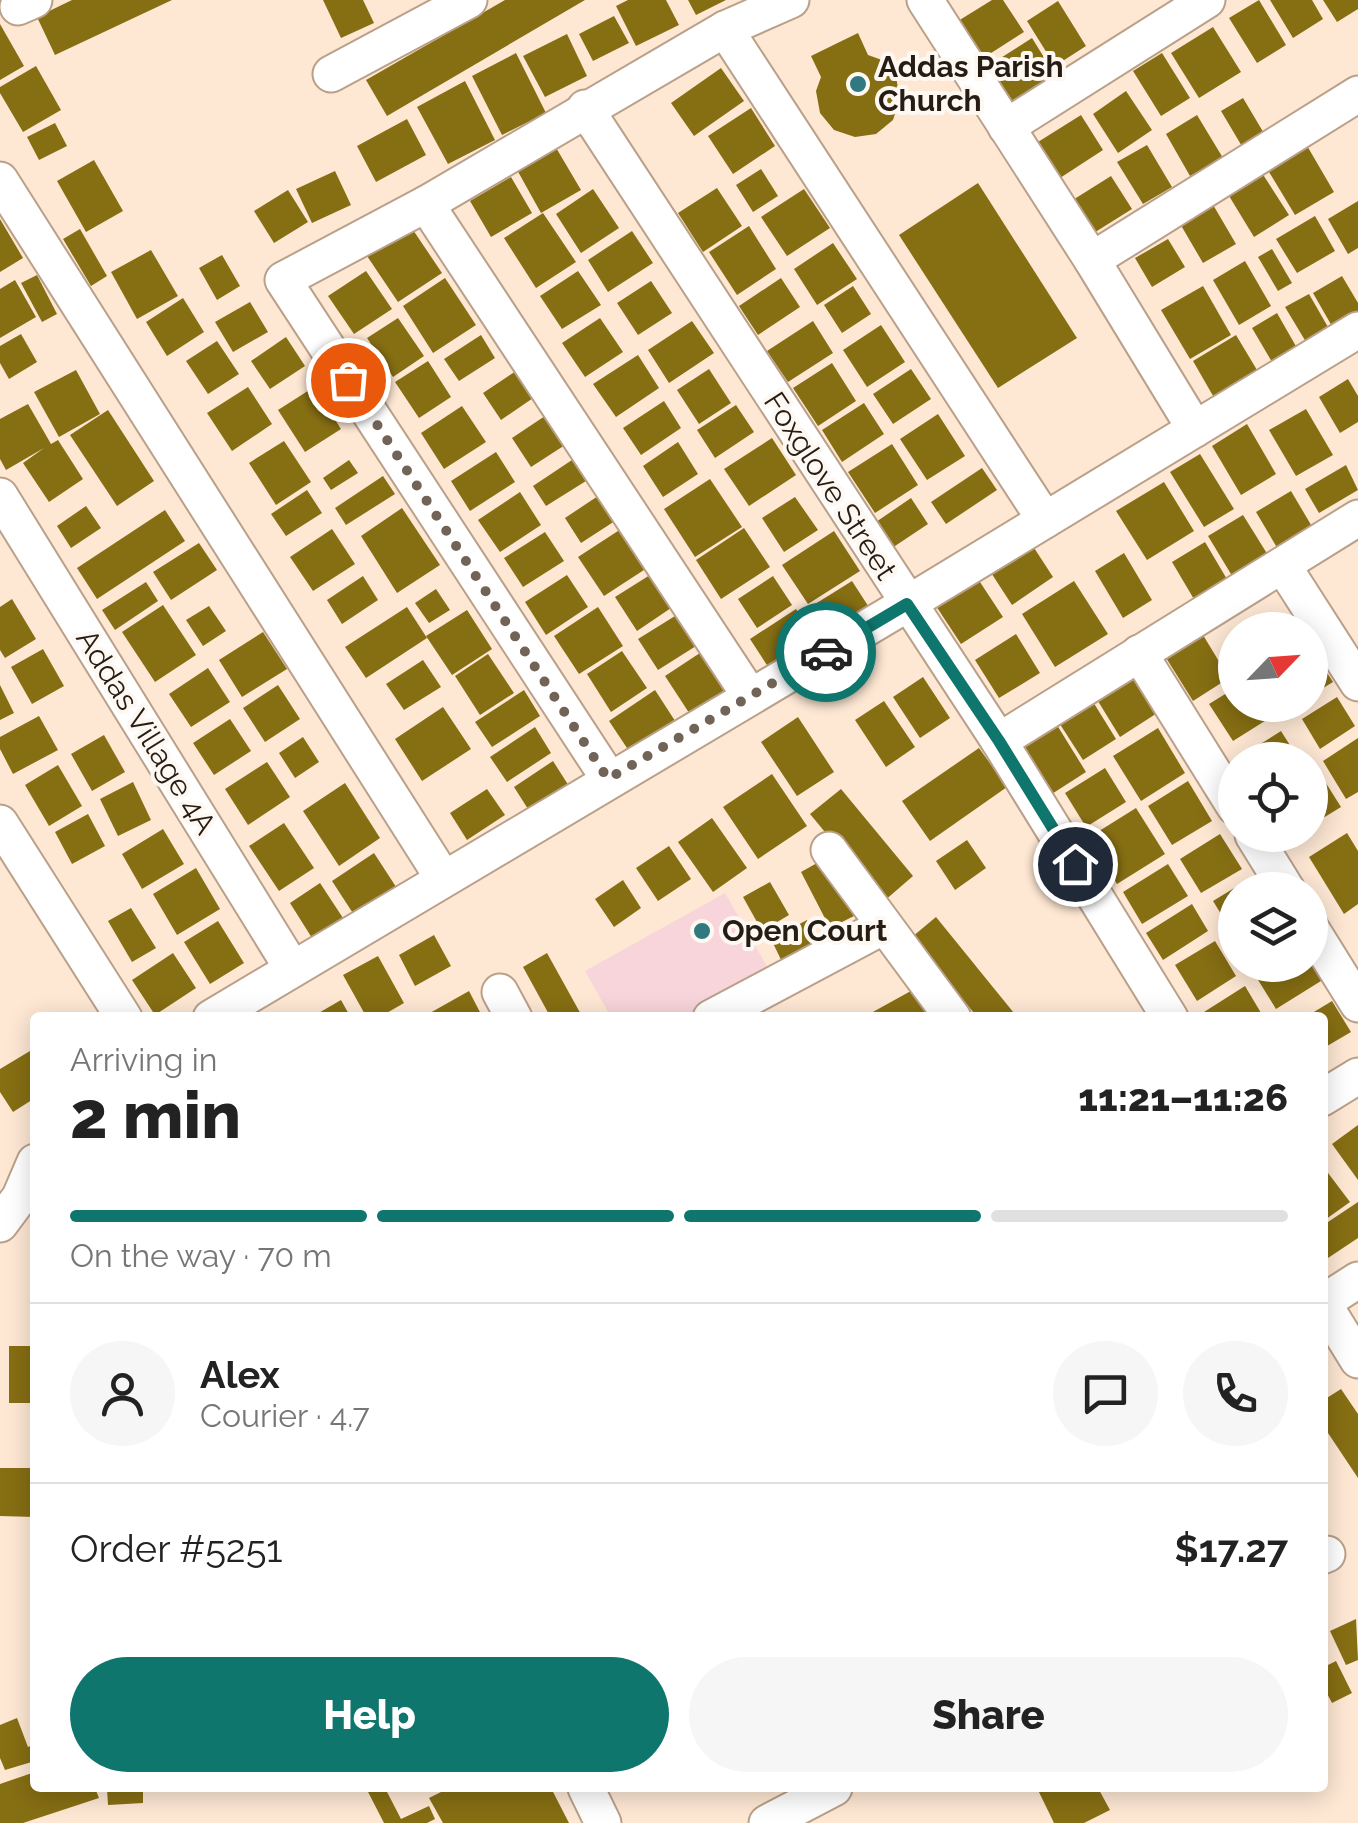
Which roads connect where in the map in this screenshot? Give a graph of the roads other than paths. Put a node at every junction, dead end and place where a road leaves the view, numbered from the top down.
1 (469, 0) edge
2 (791, 0) edge
3 (925, 0) edge
4 (1207, 0) edge
5 (404, 15) edge
6 (724, 28) junction
7 (331, 74) dead end
8 (1358, 94) edge
9 (584, 108) junction
10 (1006, 127) junction
11 (0, 180) edge
12 (426, 204) junction
13 (1092, 260) junction
14 (1358, 330) edge
15 (1194, 429) junction
16 (0, 496) edge
17 (1358, 518) edge
18 (1045, 520) junction
19 (1283, 566) junction
20 (907, 604) junction
21 (1139, 652) junction
22 (1358, 683) edge
23 (750, 696) junction
24 (999, 741) junction
25 (608, 779) junction
26 (1218, 780) edge
27 (0, 823) edge
28 (829, 850) dead end
29 (443, 878) junction
30 (884, 926) junction
31 (1328, 956) edge
32 (292, 968) junction
33 (1358, 1004) edge
34 (120, 1012) edge
35 (221, 1012) edge
36 (723, 1012) edge
37 (948, 1012) edge
38 (1166, 1012) edge
39 (1358, 1076) edge
40 (1328, 1094) edge
41 (30, 1174) edge
42 (0, 1224) edge
43 (1358, 1280) edge
44 (1328, 1300) edge
45 (1328, 1311) edge
46 (1358, 1360) edge
47 (588, 1792) edge
48 (826, 1792) edge
49 (603, 1823) edge
50 (767, 1823) edge

1 - 5 street
2 - 6 street
3 - 10 street
4 - 10 street
5 - 7 street
6 - 9 street
6 - 18 street
8 - 13 street
9 - 12 street
9 - 20 street, Foxglove Street
10 - 13 street
11 - 29 street
12 - 23 street
12 - 25 street
13 - 15 street
14 - 15 street
15 - 18 street
16 - 32 street, Addas Village 4A
17 - 19 street
18 - 20 street
19 - 21 street
19 - 22 street
20 - 23 street
20 - 24 street, Foxglove Street
21 - 24 street
21 - 26 street
23 - 25 street
24 - 38 street, Foxglove Street
25 - 29 street
27 - 34 street
28 - 30 street
29 - 32 street
30 - 36 street
30 - 37 street
31 - 33 street
32 - 35 street
39 - 40 street
41 - 42 street
43 - 44 street
45 - 46 street
47 - 49 street
48 - 50 street

